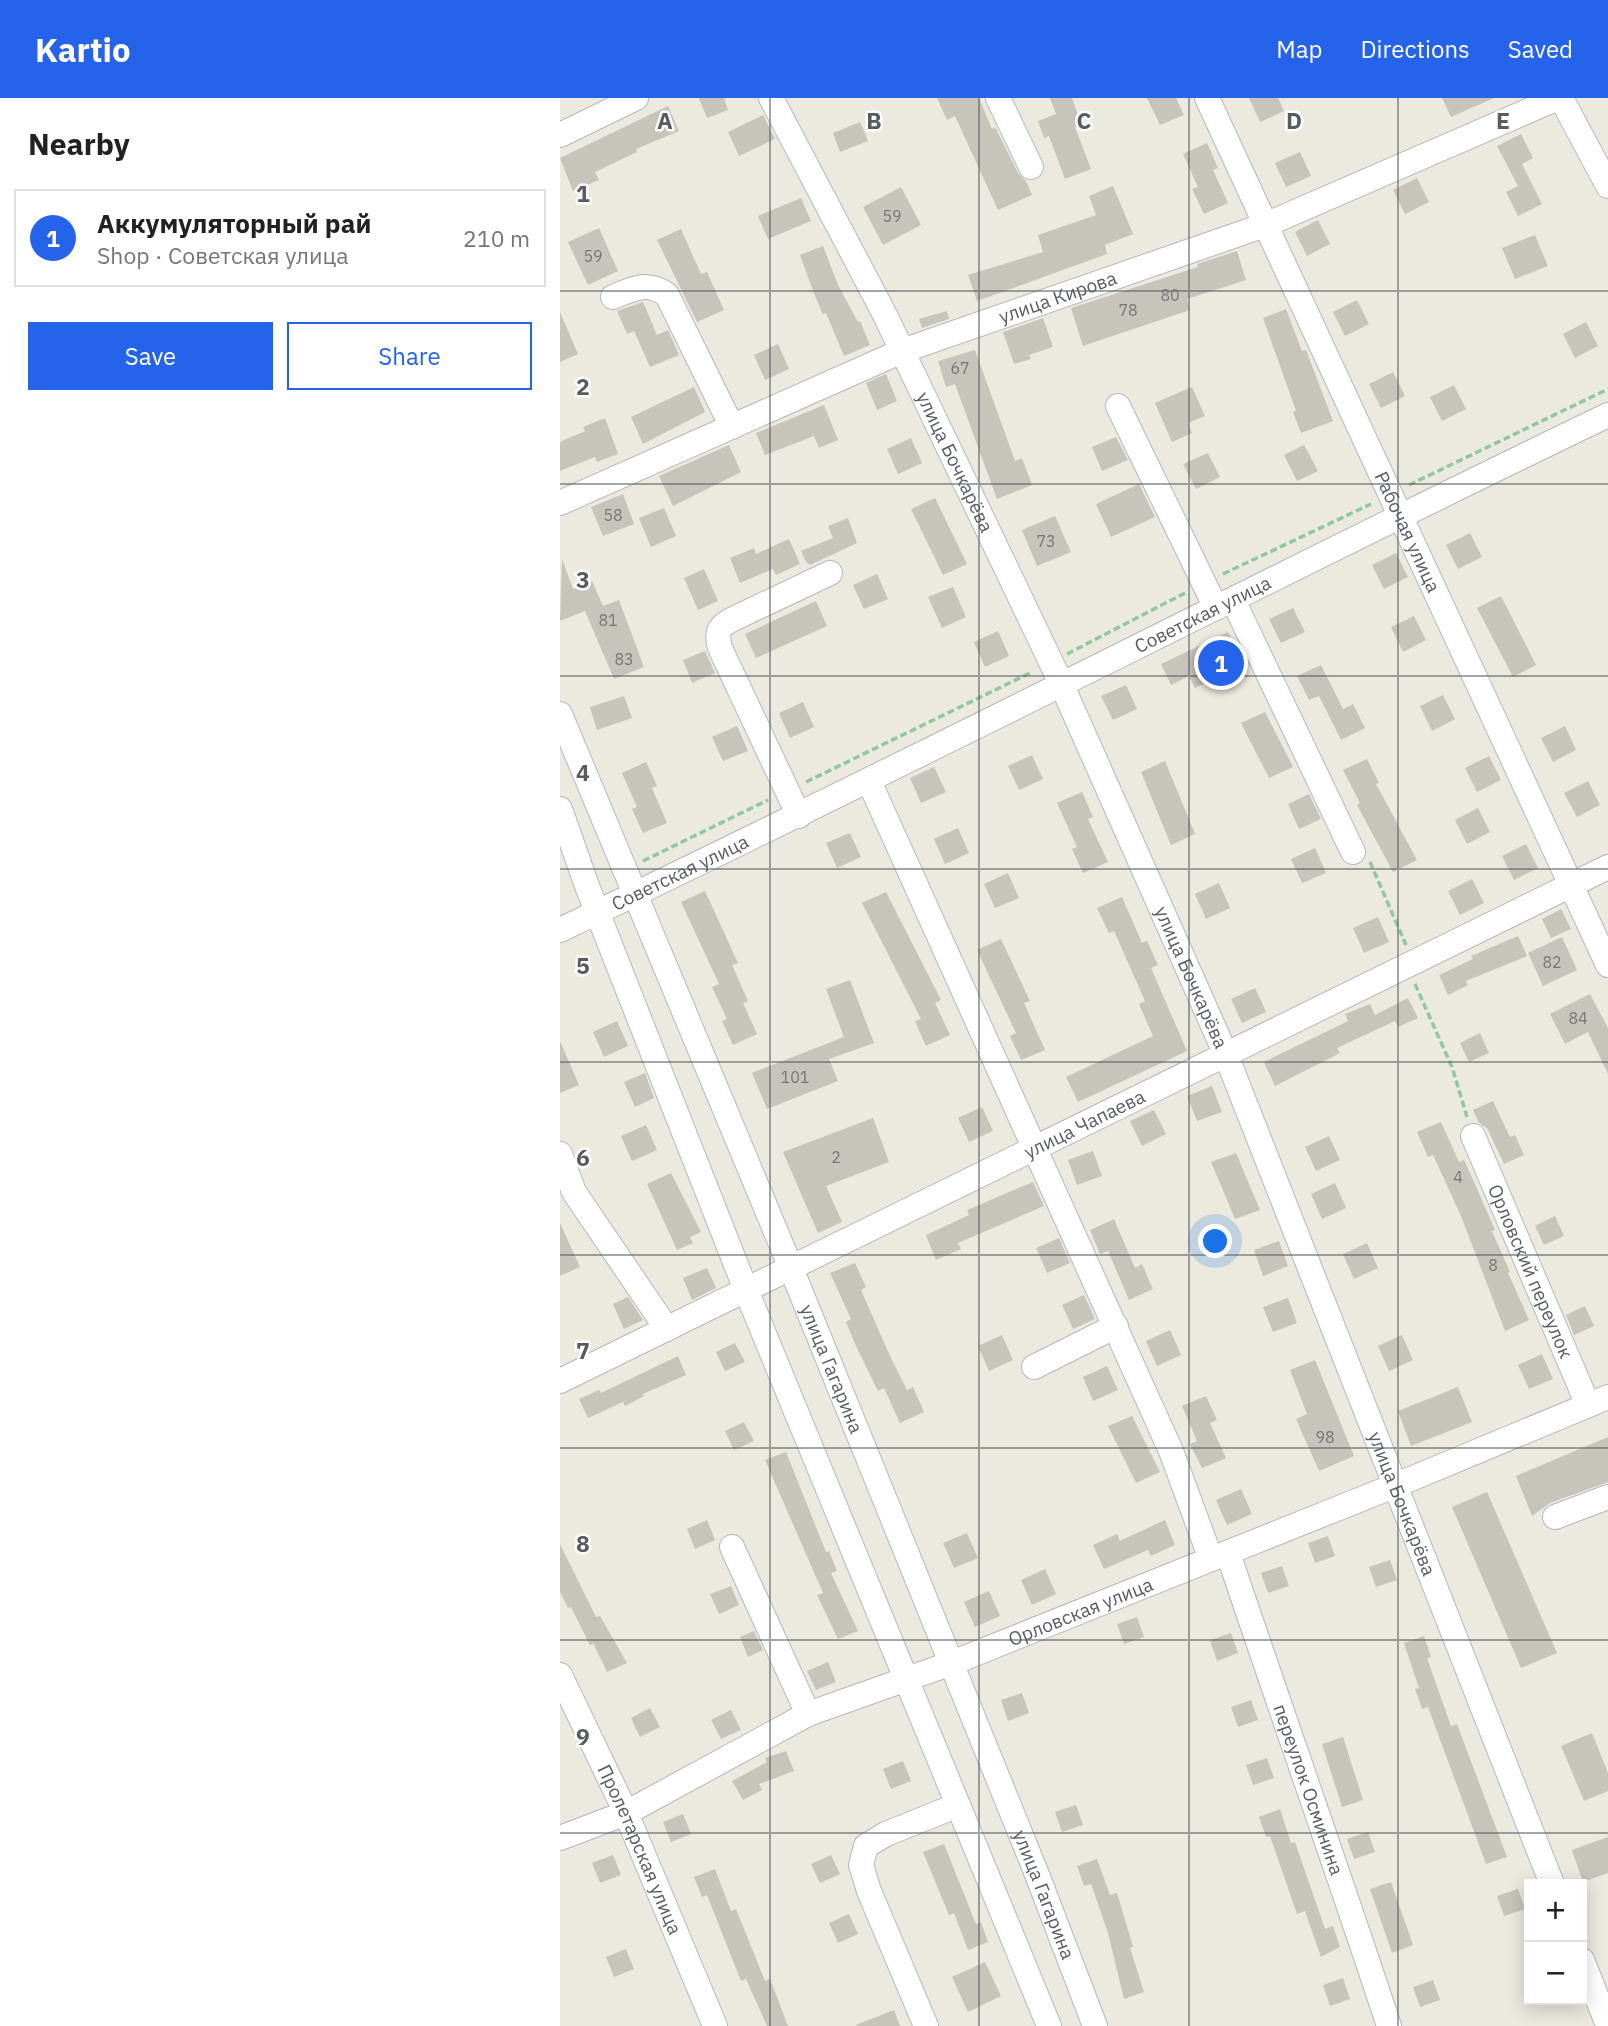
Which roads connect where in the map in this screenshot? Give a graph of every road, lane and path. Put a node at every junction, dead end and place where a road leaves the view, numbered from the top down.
1 (636, 98) edge
2 (771, 98) edge
3 (998, 98) edge
4 (1207, 98) edge
5 (1560, 98) edge
6 (560, 135) edge
7 (1031, 167) dead end
8 (1608, 186) edge
9 (1265, 225) junction
10 (613, 296) dead end
11 (902, 351) junction
12 (1608, 389) edge
13 (1118, 406) dead end
14 (1608, 415) edge
15 (732, 428) junction
16 (560, 503) edge
17 (1396, 505) junction
18 (830, 573) dead end
19 (1204, 583) junction
20 (1225, 604) junction
21 (1056, 673) junction
22 (560, 714) edge
23 (869, 781) junction
24 (787, 791) junction
25 (560, 810) edge
26 (799, 816) junction
27 (1353, 852) joint
28 (1608, 867) edge
29 (626, 870) junction
30 (1571, 886) junction
31 (636, 893) junction
32 (597, 912) junction
33 (560, 930) edge
34 (1410, 965) junction
35 (1608, 965) edge
36 (1226, 1055) junction
37 (1473, 1136) joint
38 (1033, 1149) junction
39 (560, 1154) edge
40 (791, 1268) junction
41 (746, 1290) junction
42 (1116, 1326) junction
43 (667, 1329) junction
44 (1034, 1367) dead end
45 (560, 1381) edge
46 (1598, 1401) edge
47 (1394, 1486) junction
48 (1608, 1497) edge
49 (1555, 1517) dead end
50 (732, 1547) dead end
51 (1220, 1556) junction
52 (952, 1663) junction
53 (560, 1675) edge
54 (907, 1679) junction
55 (808, 1714) junction
56 (958, 1805) junction
57 (626, 1813) junction
58 (560, 1838) edge
59 (1550, 1879) edge
60 (1587, 1972) edge
61 (1608, 2025) edge
62 (715, 2026) edge
63 (926, 2026) edge
64 (1049, 2026) edge
65 (1095, 2026) edge
66 (1389, 2026) edge

1 - 6 street
2 - 11 street, улица Бочкарёва
3 - 7 street
4 - 9 street, Рабочая улица
5 - 8 street
5 - 9 street, улица Кирова
9 - 11 street, улица Кирова
9 - 17 street, Рабочая улица
10 - 15 street
11 - 15 street, улица Кирова
11 - 21 street, улица Бочкарёва
12 - 17 path
13 - 19 street
14 - 17 street, Советская улица
15 - 16 street, улица Кирова
17 - 19 path
17 - 20 street, Советская улица
17 - 30 street, Рабочая улица
18 - 24 street
19 - 20 street
19 - 21 path
20 - 21 street, Советская улица
20 - 27 street
21 - 23 street, Советская улица
21 - 24 path
21 - 36 street, улица Бочкарёва
22 - 29 street, улица Гагарина
23 - 26 street, Советская улица
23 - 38 street, переулок Осминина
24 - 26 street
24 - 29 path
25 - 32 street
26 - 31 street, Советская улица
27 - 34 path
28 - 30 street, улица Чапаева
29 - 31 street, улица Гагарина
30 - 34 street, улица Чапаева
30 - 35 street, Рабочая улица
31 - 32 street, Советская улица
31 - 40 street, улица Гагарина
32 - 33 street, Советская улица
32 - 41 street
34 - 36 street, улица Чапаева
34 - 37 path
36 - 38 street, улица Чапаева
36 - 47 street, улица Бочкарёва
37 - 46 street, Орловский переулок
38 - 40 street, улица Чапаева
38 - 42 street, переулок Осминина
39 - 43 street
40 - 41 street, улица Чапаева
40 - 52 street, улица Гагарина
41 - 43 street, улица Чапаева
41 - 54 street
42 - 44 street
42 - 51 street, переулок Осминина
43 - 45 street, улица Чапаева
46 - 47 street, Орловская улица
47 - 51 street, Орловская улица
47 - 59 street, улица Бочкарёва
48 - 49 street
50 - 55 street
51 - 52 street, Орловская улица
51 - 66 street, переулок Осминина
52 - 54 street, Орловская улица
52 - 65 street, улица Гагарина
53 - 57 street, Пролетарская улица
54 - 55 street, Орловская улица
54 - 56 street
55 - 57 street, Орловская улица
56 - 63 street
56 - 64 street
57 - 58 street, Орловская улица
57 - 62 street, Пролетарская улица
60 - 61 street

